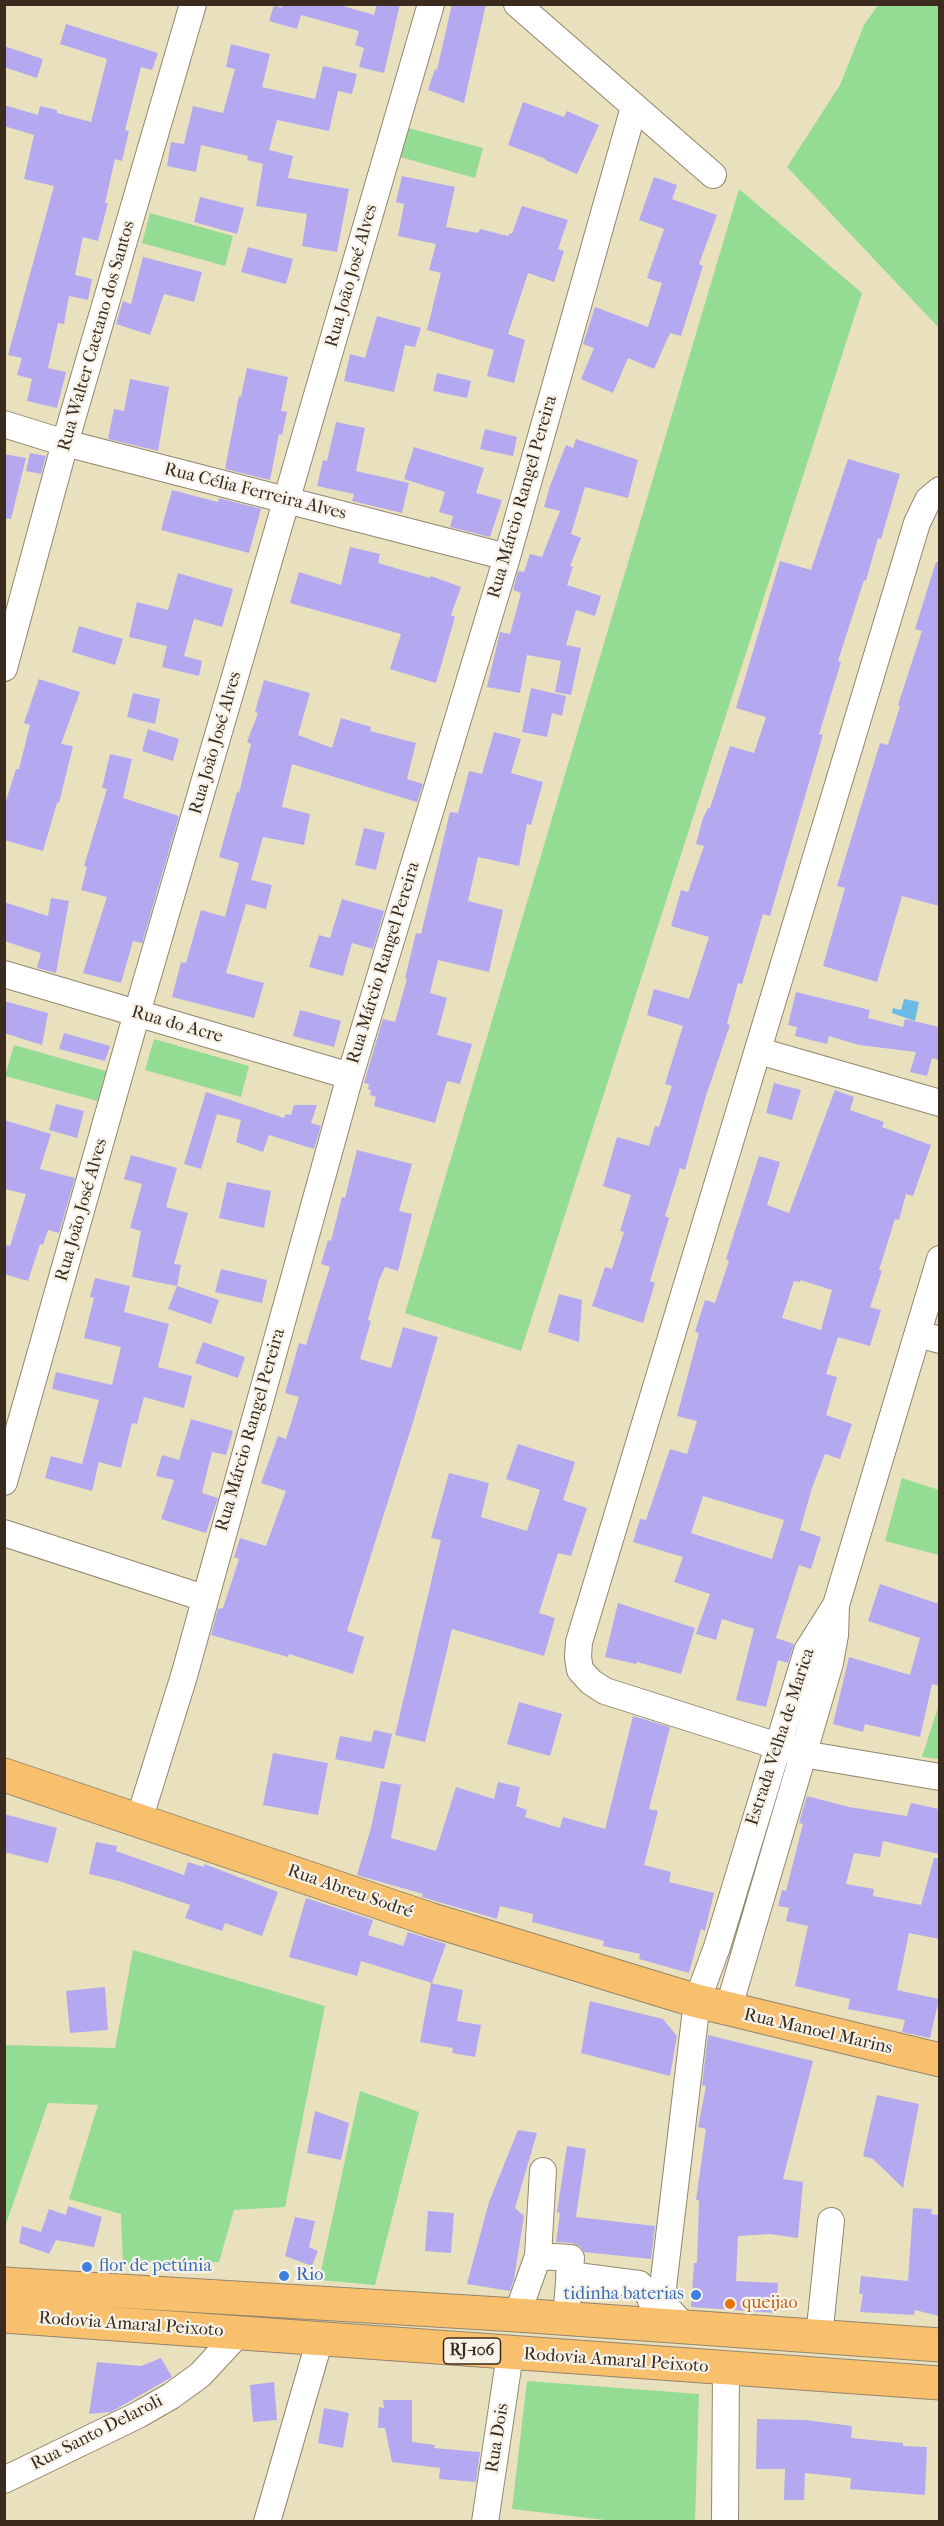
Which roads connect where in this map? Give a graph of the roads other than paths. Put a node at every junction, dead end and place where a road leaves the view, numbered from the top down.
1 (193, 4) edge
2 (431, 4) edge
3 (517, 4) edge
4 (634, 107) junction
5 (712, 175) dead end
6 (4, 424) edge
7 (65, 443) junction
8 (939, 490) edge
9 (287, 500) junction
10 (507, 557) junction
11 (4, 668) edge
12 (4, 974) edge
13 (137, 1013) junction
14 (759, 1052) junction
15 (350, 1076) junction
16 (939, 1103) edge
17 (939, 1259) edge
18 (929, 1337) edge
19 (4, 1482) edge
20 (4, 1533) edge
21 (204, 1598) junction
22 (836, 1605) junction
23 (777, 1746) junction
24 (803, 1754) junction
25 (4, 1775) edge
26 (939, 1777) edge
27 (139, 1820) junction
28 (713, 2006) junction
29 (939, 2060) edge
30 (543, 2171) dead end
31 (831, 2221) dead end
32 (538, 2256) junction
33 (570, 2275) junction
34 (4, 2284) edge
35 (651, 2285) junction
36 (517, 2315) junction
37 (4, 2316) edge
38 (566, 2319) junction
39 (673, 2326) junction
40 (239, 2332) junction
41 (819, 2337) junction
42 (320, 2339) junction
43 (939, 2345) edge
44 (510, 2354) junction
45 (726, 2369) junction
46 (939, 2383) edge
47 (4, 2480) edge
48 (489, 2521) edge
49 (267, 2522) edge
50 (725, 2522) edge

1 - 7 street, Rua Walter Caetano dos Santos
2 - 9 street, Rua João José Alves
3 - 4 street
4 - 5 street
4 - 10 street, Rua Márcio Rangel Pereira
6 - 7 street, Rua Célia Ferreira Alves
7 - 9 street, Rua Célia Ferreira Alves
7 - 11 street, Rua Walter Caetano dos Santos
8 - 14 street
9 - 10 street, Rua Célia Ferreira Alves
9 - 13 street, Rua João José Alves
10 - 15 street, Rua Márcio Rangel Pereira
12 - 13 street, Rua do Acre
13 - 15 street, Rua do Acre
13 - 19 street, Rua João José Alves
14 - 16 street
14 - 23 street
15 - 21 street, Rua Márcio Rangel Pereira
17 - 18 street
18 - 22 street
20 - 21 street
21 - 27 street, Rua Márcio Rangel Pereira
22 - 23 street, Estrada Velha de Marica
22 - 24 street, Estrada Velha de Marica
23 - 24 street
23 - 28 street, Estrada Velha de Marica
24 - 26 street
24 - 28 street, Estrada Velha de Marica
25 - 27 main road, Rua Abreu Sodré
27 - 28 main road, Rua Abreu Sodré
28 - 29 main road, Rua Manoel Marins
28 - 35 street
30 - 32 street
31 - 41 street
32 - 33 street
32 - 36 street
33 - 35 street
33 - 38 street
34 - 36 main road, Rodovia Amaral Peixoto / RJ-106
35 - 39 street
36 - 38 main road, Rodovia Amaral Peixoto / RJ-106
37 - 40 main road, Rodovia Amaral Peixoto / RJ-106
38 - 39 main road, Rodovia Amaral Peixoto / RJ-106
39 - 41 main road, Rodovia Amaral Peixoto / RJ-106
40 - 42 main road, Rodovia Amaral Peixoto / RJ-106
40 - 47 street, Rua Santo Delaroli
41 - 43 main road, Rodovia Amaral Peixoto / RJ-106
42 - 44 main road, Rodovia Amaral Peixoto / RJ-106
42 - 49 street
44 - 45 main road, Rodovia Amaral Peixoto / RJ-106
44 - 48 street, Rua Dois
45 - 46 main road, Rodovia Amaral Peixoto / RJ-106
45 - 50 street

